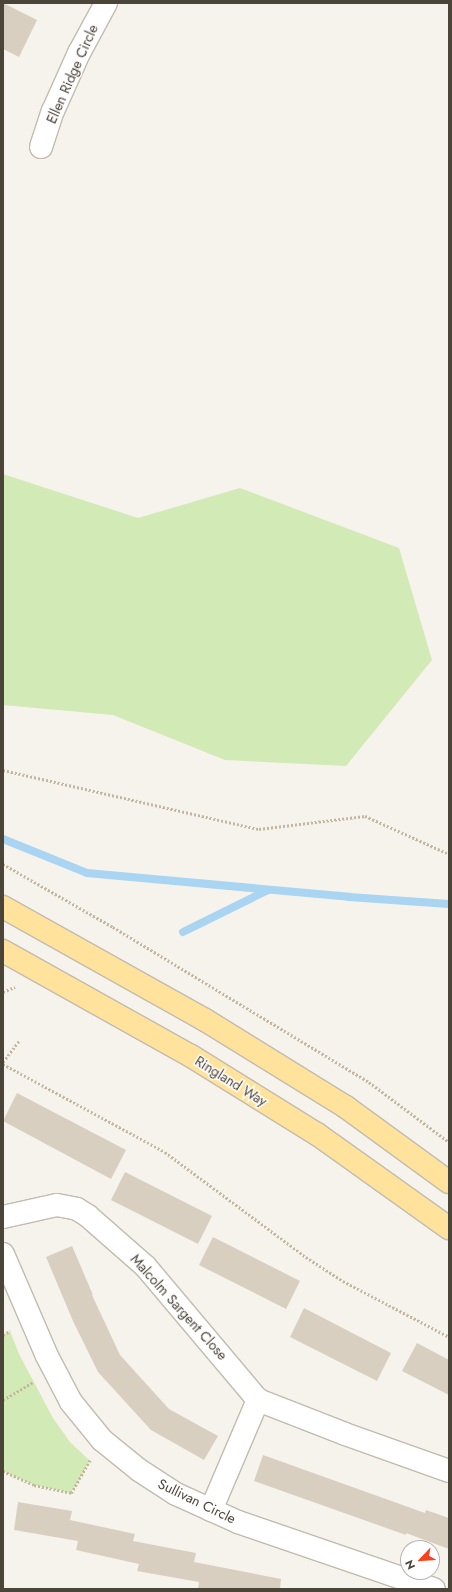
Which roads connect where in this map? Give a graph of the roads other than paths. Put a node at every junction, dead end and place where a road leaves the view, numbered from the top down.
1 (106, 3) edge
2 (41, 147) dead end
3 (3, 907) edge
4 (3, 951) edge
5 (449, 1182) edge
6 (3, 1218) edge
7 (449, 1228) edge
8 (3, 1254) edge
9 (258, 1400) junction
10 (449, 1471) edge
11 (211, 1510) junction
12 (434, 1589) edge

1 - 2 street, Ellen Ridge Circle
3 - 5 main road
4 - 7 main road, Ringland Way
6 - 9 street, Malcolm Sargent Close
8 - 11 street, Sullivan Circle
9 - 10 street, Malcolm Sargent Close
9 - 11 street
11 - 12 street, Sullivan Circle

